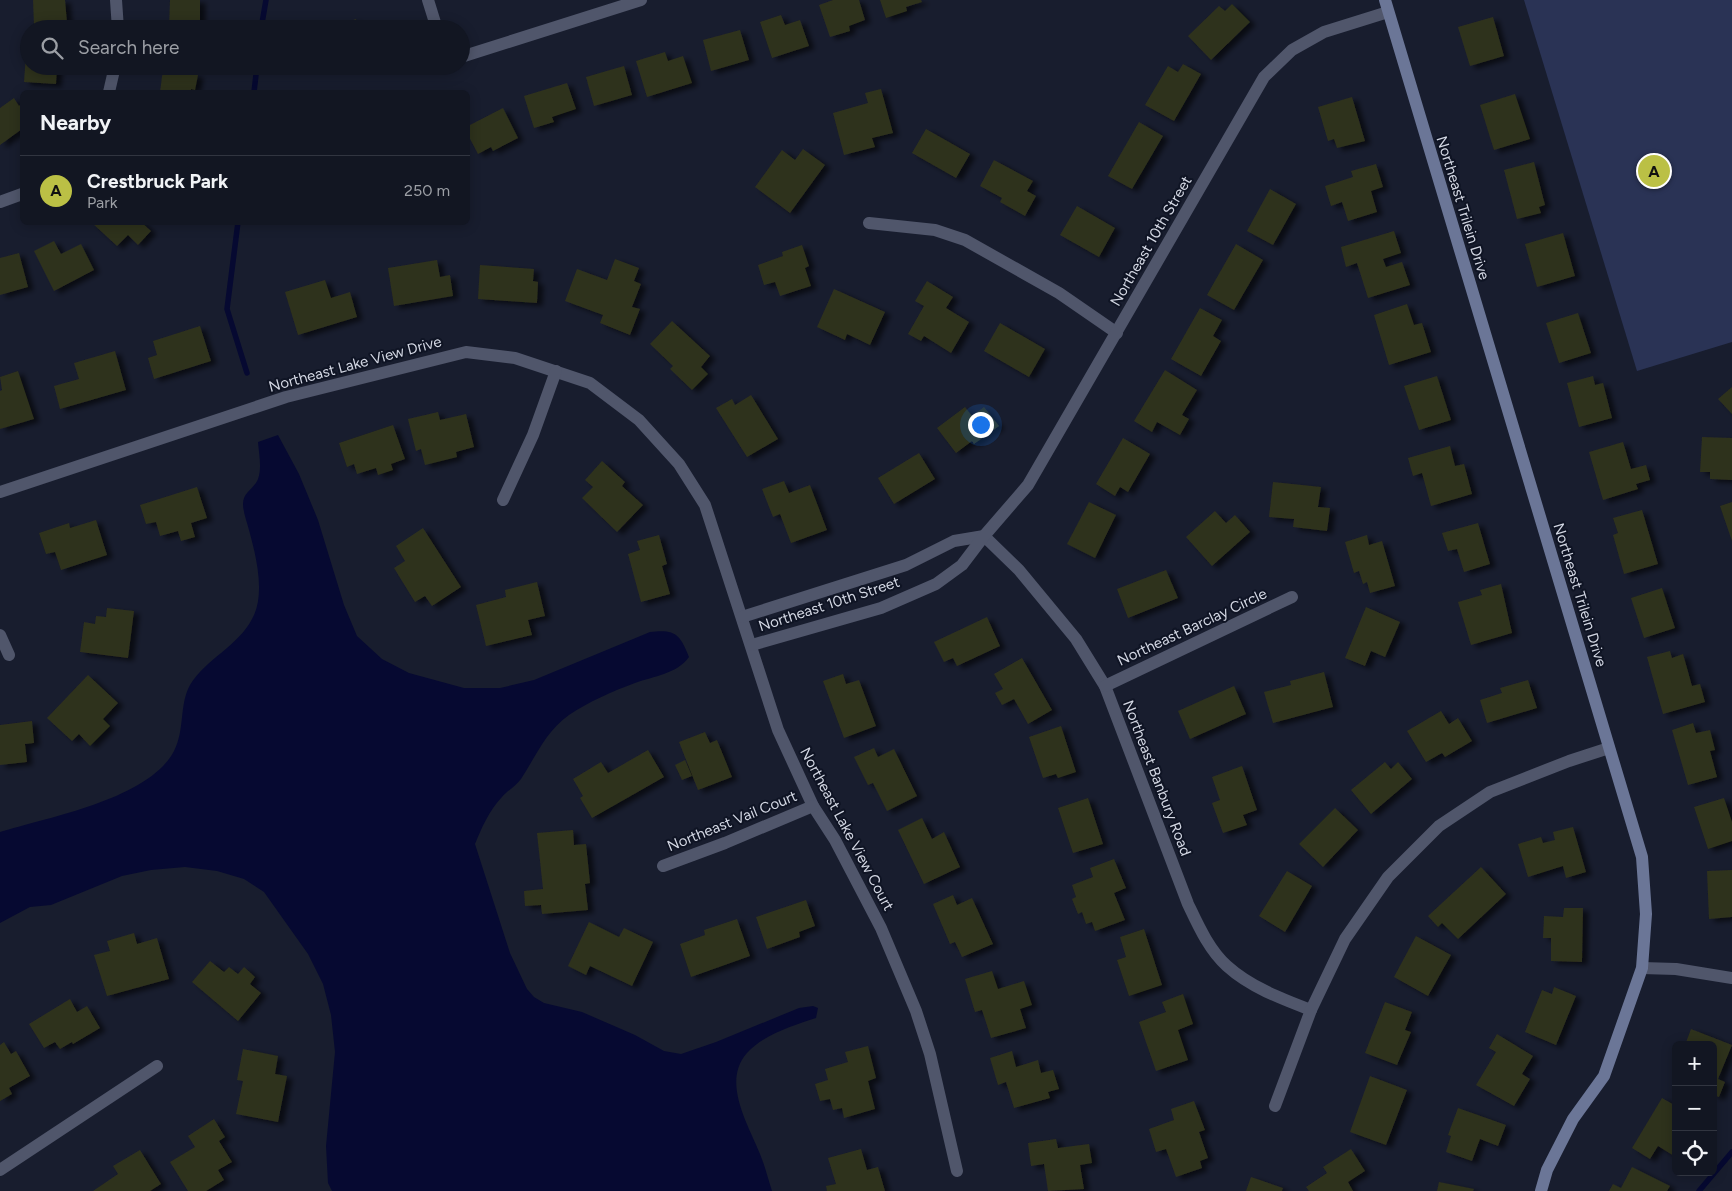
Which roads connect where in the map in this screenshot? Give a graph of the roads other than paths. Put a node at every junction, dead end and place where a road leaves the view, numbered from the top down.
1 (116, 0) edge
2 (428, 0) edge
3 (642, 0) edge
4 (1386, 6) edge
5 (117, 20) edge
6 (434, 20) edge
7 (470, 54) edge
8 (113, 75) edge
9 (109, 90) edge
10 (20, 195) edge
11 (0, 202) edge
12 (869, 223) dead end
13 (1117, 333) junction
14 (556, 371) junction
15 (688, 478) joint
16 (0, 492) edge
17 (503, 500) dead end
18 (984, 536) junction
19 (1292, 597) dead end
20 (742, 617) junction
21 (0, 635) edge
22 (752, 645) junction
23 (9, 655) dead end
24 (1105, 686) junction
25 (1609, 748) junction
26 (813, 806) junction
27 (663, 866) dead end
28 (1642, 968) junction
29 (1732, 978) edge
30 (1311, 1010) junction
31 (157, 1066) dead end
32 (1275, 1106) dead end
33 (0, 1170) edge
34 (958, 1171) dead end
35 (1541, 1191) edge

1 - 5 street
2 - 6 street
3 - 7 street
4 - 13 street, Northeast 10th Street
4 - 25 street, Northeast Trilein Drive
8 - 9 street
10 - 11 street
12 - 13 street
13 - 18 street, Northeast 10th Street
14 - 15 street, Northeast Lake View Drive
14 - 16 street, Northeast Lake View Drive
14 - 17 street
15 - 20 street, Northeast Lake View Court
18 - 20 street, Northeast 10th Street
18 - 22 street, Northeast 10th Street
18 - 24 street, Northeast Banbury Road
19 - 24 street, Northeast Barclay Circle
20 - 22 street, Northeast Lake View Court
21 - 23 street
22 - 26 street, Northeast Lake View Court
24 - 30 street, Northeast Banbury Road
25 - 28 street, Northeast Trilein Drive
25 - 30 street
26 - 27 street, Northeast Vail Court
26 - 34 street, Northeast Lake View Court
28 - 29 street
28 - 35 street, Northeast Trilein Drive
30 - 32 street
31 - 33 street

